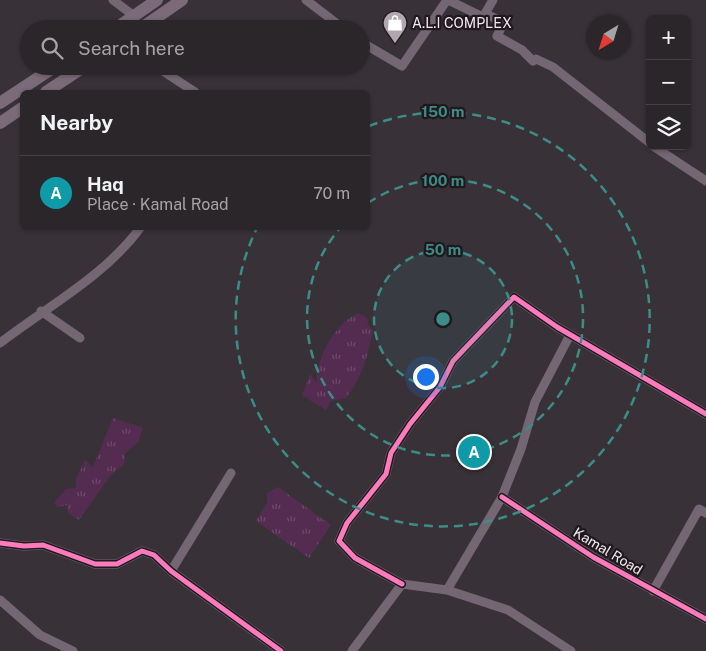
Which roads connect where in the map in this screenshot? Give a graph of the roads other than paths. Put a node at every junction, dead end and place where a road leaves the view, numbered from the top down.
1 (113, 0) edge
2 (182, 0) edge
3 (306, 0) edge
4 (448, 0) edge
5 (493, 0) edge
6 (154, 1) edge
7 (485, 14) junction
8 (134, 16) junction
9 (128, 20) edge
10 (153, 20) edge
11 (332, 20) edge
12 (370, 47) edge
13 (42, 75) edge
14 (72, 75) edge
15 (169, 75) edge
16 (49, 90) edge
17 (192, 90) edge
18 (0, 103) edge
19 (20, 109) edge
20 (0, 123) edge
21 (646, 141) edge
22 (660, 150) edge
23 (706, 181) edge
24 (138, 230) edge
25 (41, 311) junction
26 (570, 335) junction
27 (80, 338) dead end
28 (0, 343) edge
29 (706, 414) edge
30 (231, 474) dead end
31 (502, 497) junction
32 (706, 513) edge
33 (0, 543) edge
34 (171, 571) junction
35 (402, 584) junction
36 (447, 590) junction
37 (653, 591) junction
38 (0, 600) edge
39 (706, 619) edge
40 (73, 651) edge
41 (282, 651) edge
42 (352, 651) edge
43 (571, 651) edge

1 - 8 street
2 - 10 highway
3 - 11 street
4 - 7 street
4 - 12 street
5 - 7 street
6 - 8 highway
7 - 21 street
8 - 9 highway
13 - 18 highway
14 - 16 highway
15 - 17 street
19 - 20 highway
22 - 23 street
24 - 25 street
25 - 27 street
25 - 28 street
26 - 29 street
26 - 31 street
26 - 35 street
30 - 34 street
31 - 36 street
31 - 37 street, Kamal Road
32 - 37 street
33 - 34 street
34 - 41 street
35 - 36 street
35 - 42 street
36 - 43 street
37 - 39 street, Kamal Road
38 - 40 street

